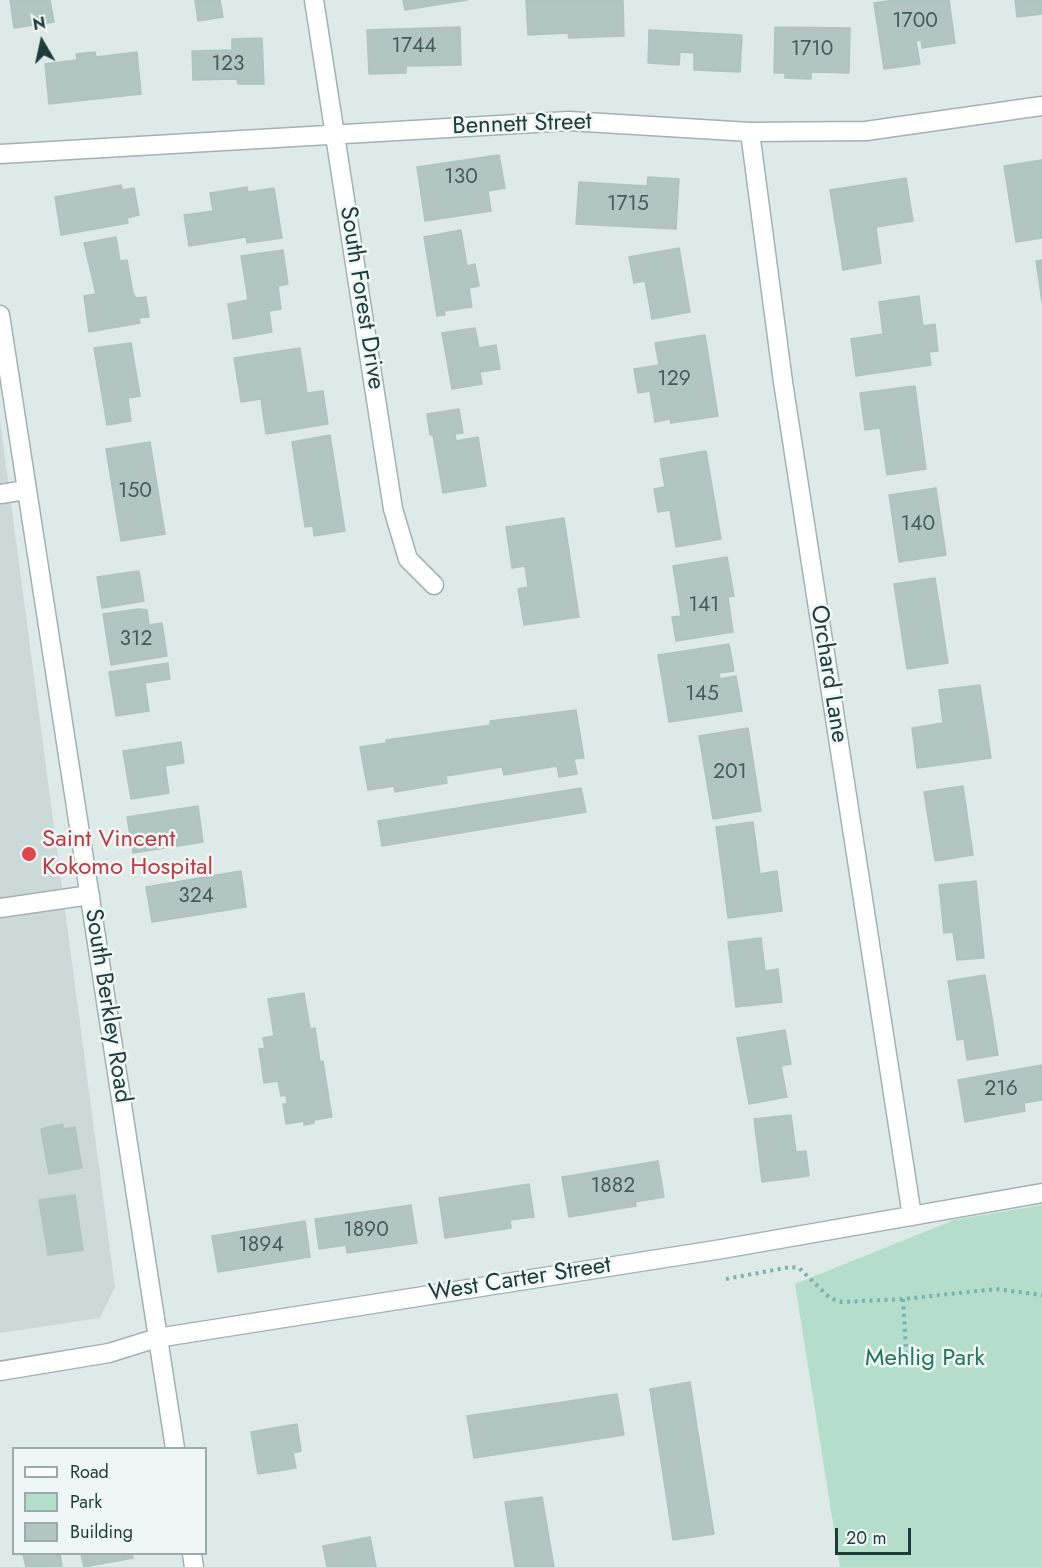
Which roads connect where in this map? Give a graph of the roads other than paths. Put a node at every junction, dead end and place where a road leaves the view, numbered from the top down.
1 (314, 0) edge
2 (1042, 106) edge
3 (750, 132) junction
4 (336, 134) junction
5 (0, 154) edge
6 (0, 315) edge
7 (26, 490) junction
8 (0, 494) edge
9 (434, 585) dead end
10 (90, 895) junction
11 (0, 908) edge
12 (1042, 1193) edge
13 (912, 1216) junction
14 (157, 1338) junction
15 (0, 1371) edge
16 (175, 1447) edge

1 - 4 street, South Forest Drive
2 - 3 street, Bennett Street
3 - 4 street, Bennett Street
3 - 13 street, Orchard Lane
4 - 5 street, Bennett Street
4 - 9 street, South Forest Drive
6 - 7 street, South Berkley Road
7 - 8 street
7 - 10 street, South Berkley Road
10 - 11 street
10 - 14 street, South Berkley Road
12 - 13 street, West Carter Street
13 - 14 street, West Carter Street
14 - 15 street, West Carter Street
14 - 16 street, South Berkley Road

